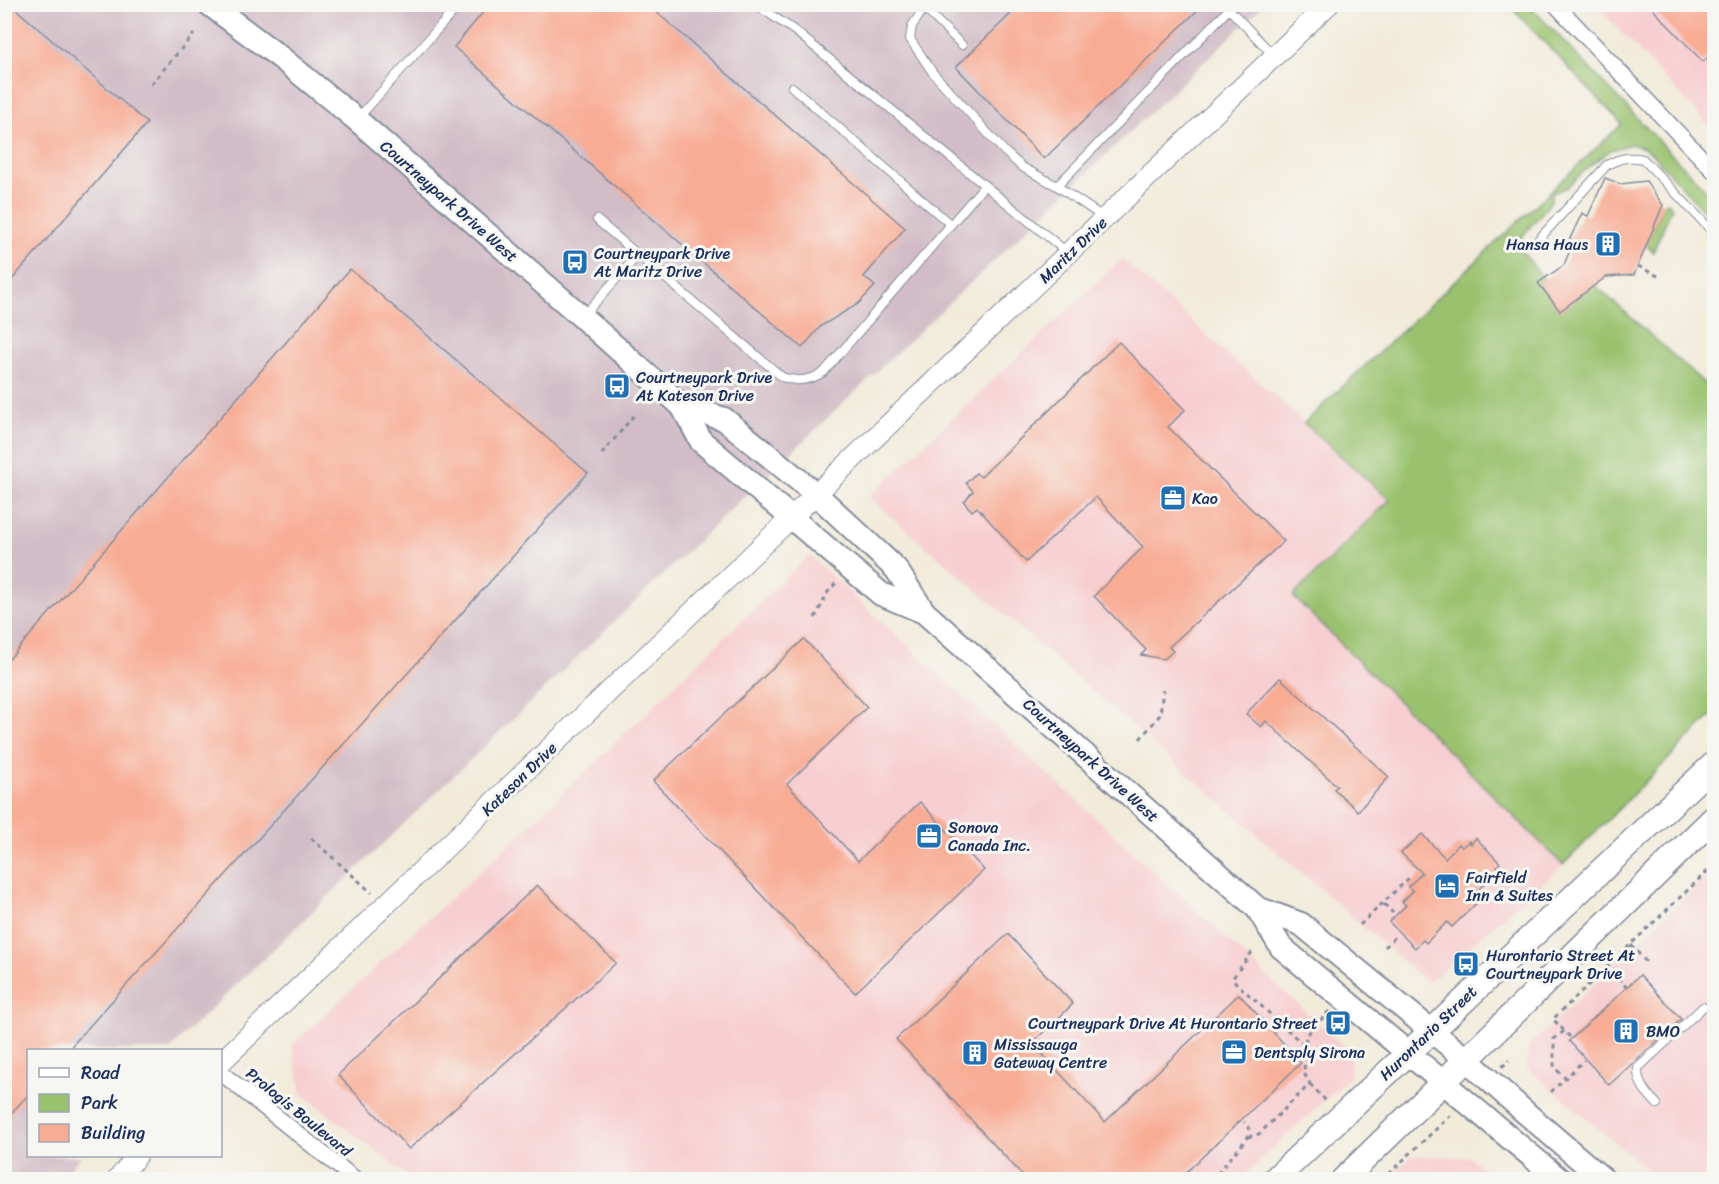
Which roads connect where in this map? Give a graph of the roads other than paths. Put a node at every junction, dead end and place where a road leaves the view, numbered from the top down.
1 (209, 4) edge
2 (460, 4) edge
3 (755, 4) edge
4 (1329, 4) edge
5 (1554, 4) edge
6 (925, 6) edge
7 (1231, 7) edge
8 (962, 45) dead end
9 (1275, 57) junction
10 (792, 87) dead end
11 (357, 120) junction
12 (1714, 171) edge
13 (984, 186) junction
14 (1057, 186) junction
15 (597, 219) dead end
16 (1106, 219) junction
17 (950, 224) junction
18 (1714, 227) edge
19 (1538, 240) dead end
20 (1069, 254) junction
21 (638, 255) junction
22 (582, 317) junction
23 (682, 406) junction
24 (817, 495) junction
25 (792, 518) junction
26 (924, 612) junction
27 (1714, 764) edge
28 (1714, 818) edge
29 (1257, 908) junction
30 (1703, 1007) dead end
31 (1431, 1029) junction
32 (1407, 1053) junction
33 (1467, 1060) junction
34 (222, 1061) edge
35 (222, 1074) edge
36 (1443, 1083) junction
37 (1656, 1104) dead end
38 (135, 1157) edge
39 (117, 1179) edge
40 (356, 1179) edge
41 (1274, 1179) edge
42 (1343, 1179) edge
43 (1560, 1179) edge
44 (1604, 1179) edge

1 - 11 main road, Courtneypark Drive West
2 - 11 lane
3 - 13 lane
4 - 9 street, Maritz Drive
5 - 12 street
6 - 8 lane
6 - 14 lane
7 - 9 lane
7 - 14 lane
9 - 16 street, Maritz Drive
10 - 17 lane
11 - 22 main road, Courtneypark Drive West
13 - 17 lane
13 - 20 lane
14 - 16 lane
15 - 21 lane
16 - 20 street, Maritz Drive
17 - 21 lane
18 - 19 lane
20 - 24 street, Maritz Drive
21 - 22 lane
22 - 23 main road, Courtneypark Drive West
23 - 24 main road, Courtneypark Drive West
23 - 25 main road, Courtneypark Drive West
24 - 25 street, Kateson Drive
24 - 26 main road, Courtneypark Drive West
25 - 26 main road, Courtneypark Drive West
25 - 34 street, Kateson Drive
26 - 29 main road, Courtneypark Drive West
27 - 31 main road, Hurontario Street
28 - 33 main road
29 - 31 main road, Courtneypark Drive West
29 - 32 main road, Courtneypark Drive West
30 - 37 lane
31 - 32 main road, Hurontario Street
31 - 33 main road, Courtneypark Drive West
32 - 36 main road, Courtneypark Drive West
32 - 41 main road, Hurontario Street
33 - 36 main road
33 - 44 main road, Courtneypark Drive West
35 - 40 street, Prologis Boulevard
36 - 42 main road
36 - 43 main road, Courtneypark Drive West
38 - 39 street

